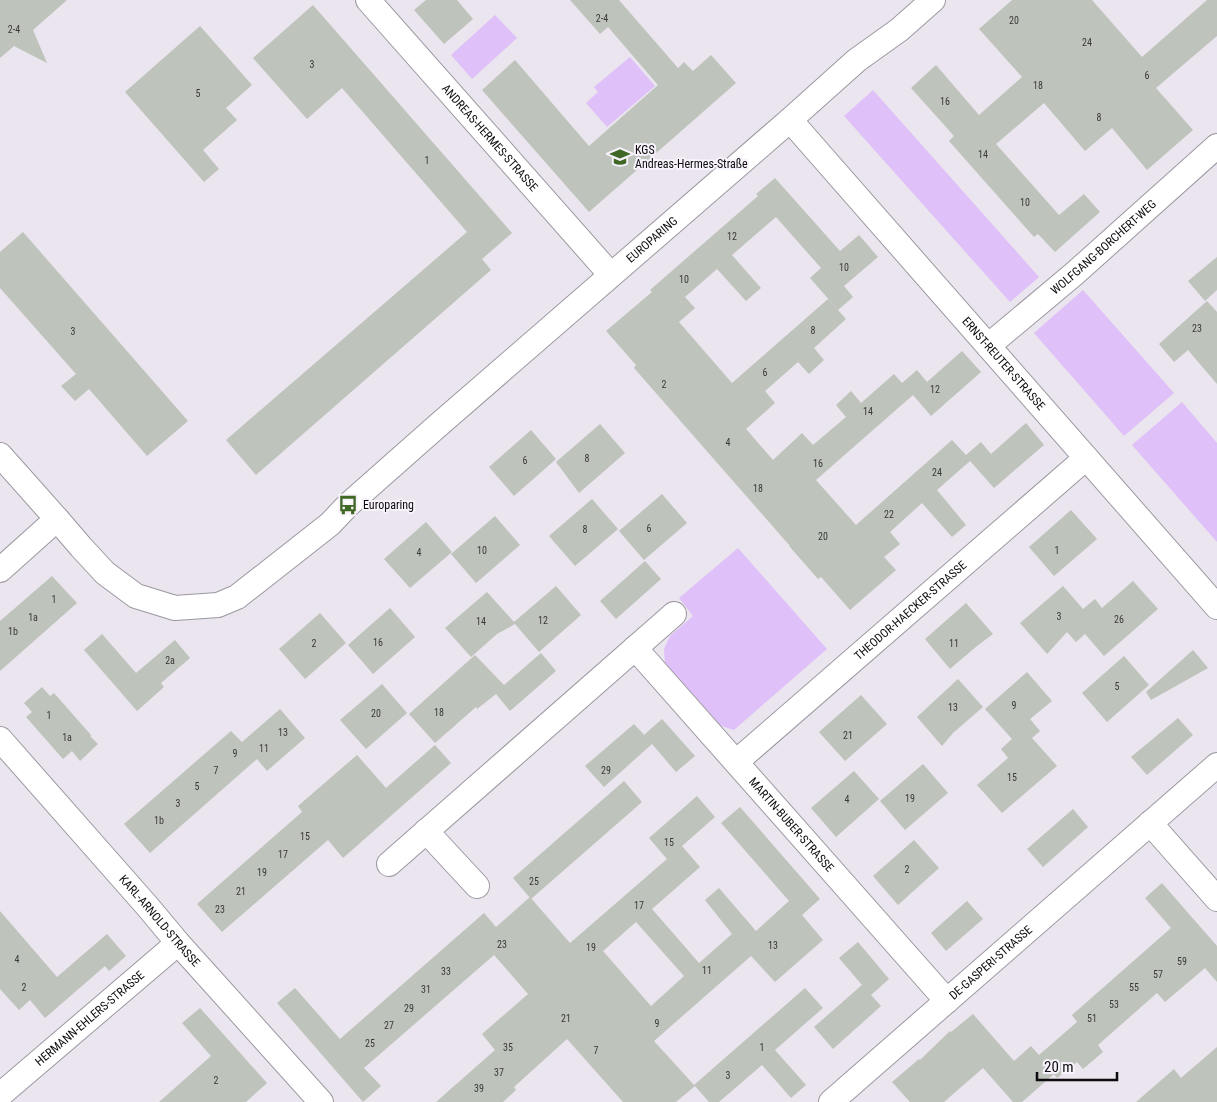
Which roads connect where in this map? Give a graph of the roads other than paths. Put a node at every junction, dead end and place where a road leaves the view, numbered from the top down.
1 (368, 0) edge
2 (933, 0) edge
3 (790, 120) junction
4 (1217, 146) edge
5 (611, 275) junction
6 (988, 346) junction
7 (0, 455) edge
8 (1086, 458) junction
9 (57, 518) junction
10 (0, 570) edge
11 (1217, 607) edge
12 (674, 614) dead end
13 (635, 648) junction
14 (0, 739) edge
15 (736, 762) junction
16 (1217, 765) edge
17 (1150, 823) junction
18 (426, 831) junction
19 (389, 864) dead end
20 (477, 886) dead end
21 (1217, 900) edge
22 (178, 943) junction
23 (947, 1001) junction
24 (0, 1095) edge
25 (321, 1102) edge
26 (831, 1102) edge

1 - 5 street, ANDREAS-HERMES-STRASSE
2 - 3 street, EUROPARING
3 - 5 street, EUROPARING
3 - 6 street, ERNST-REUTER-STRASSE
4 - 6 street, WOLFGANG-BORCHERT-WEG
5 - 9 street, EUROPARING
6 - 8 street, ERNST-REUTER-STRASSE
7 - 9 street, EUROPARING
8 - 11 street, ERNST-REUTER-STRASSE
8 - 15 street, THEODOR-HAECKER-STRASSE
9 - 10 street
12 - 13 street
13 - 15 street, MARTIN-BUBER-STRASSE
13 - 18 street
14 - 22 street, KARL-ARNOLD-STRASSE
15 - 23 street, MARTIN-BUBER-STRASSE
16 - 17 street, DE-GASPERI-STRASSE
17 - 21 street
17 - 23 street, DE-GASPERI-STRASSE
18 - 19 street
18 - 20 street
22 - 24 street, HERMANN-EHLERS-STRASSE
22 - 25 street, KARL-ARNOLD-STRASSE
23 - 26 street, DE-GASPERI-STRASSE

